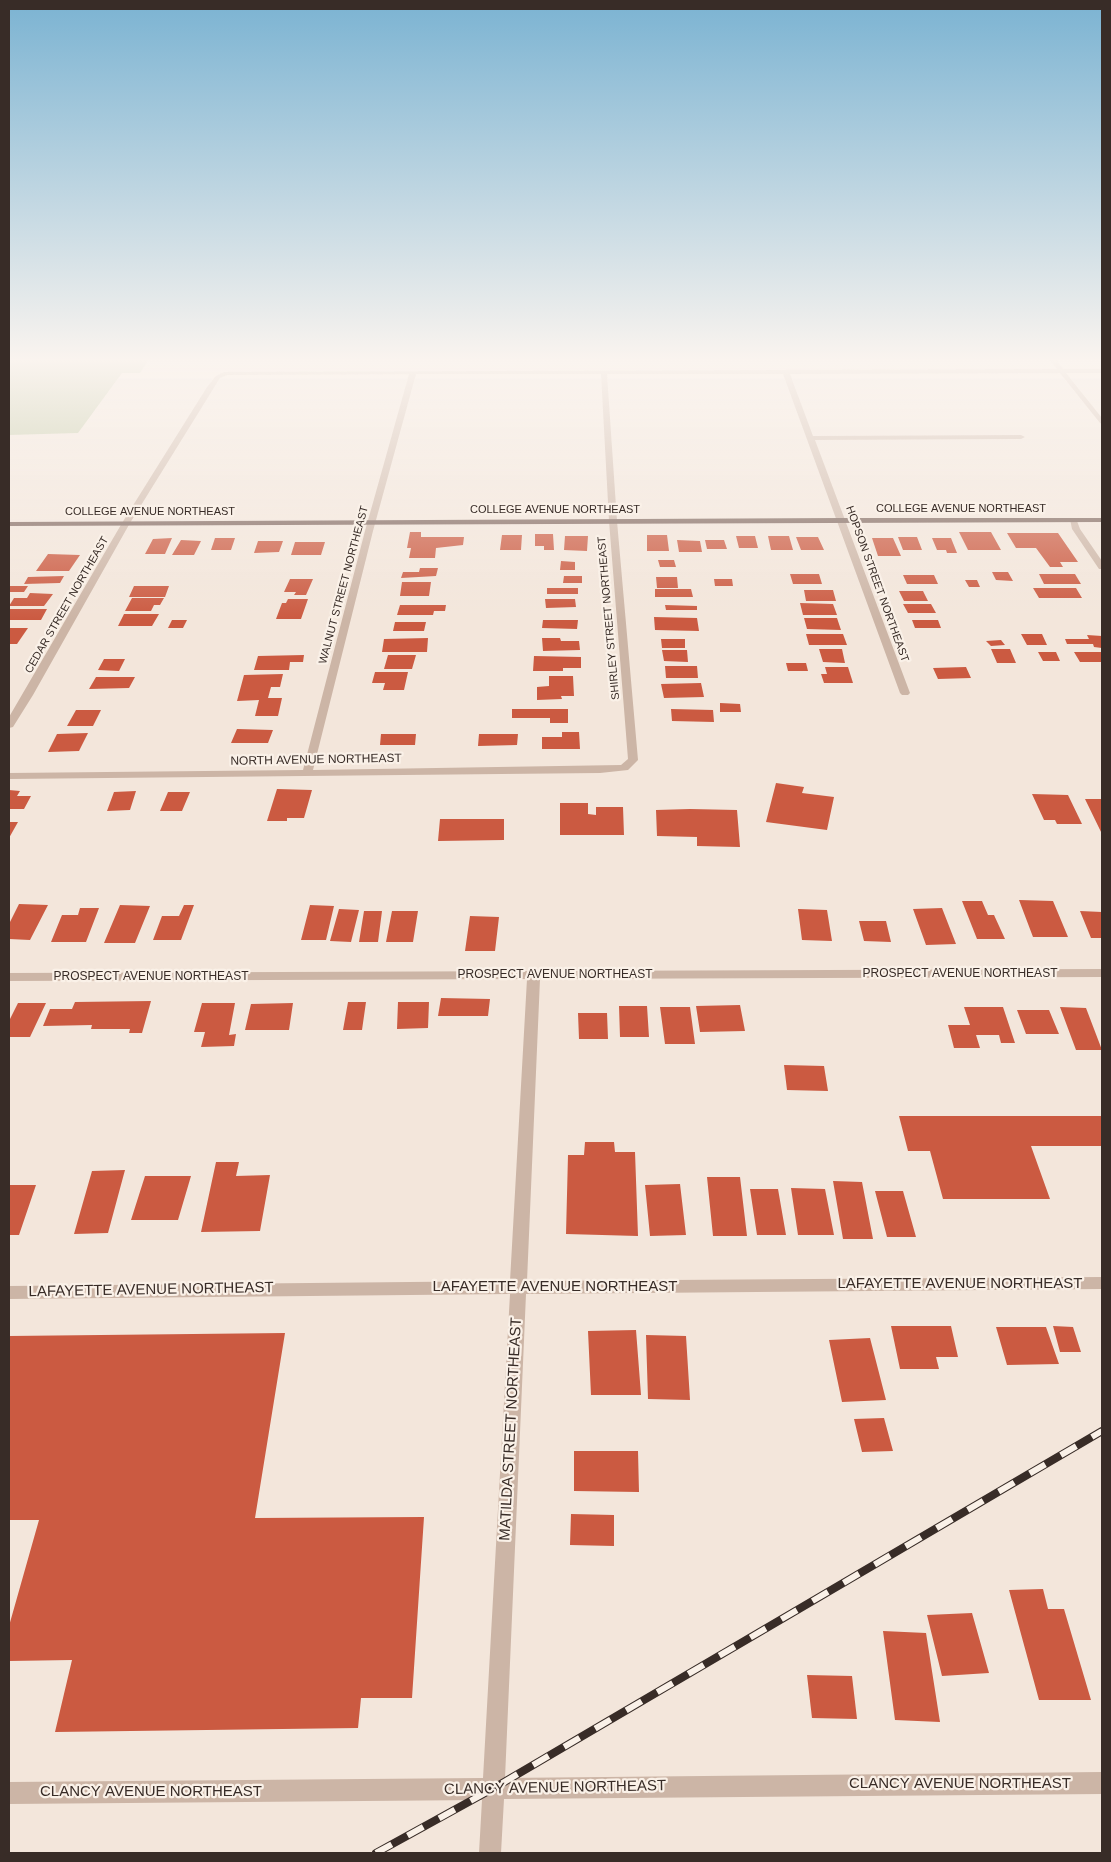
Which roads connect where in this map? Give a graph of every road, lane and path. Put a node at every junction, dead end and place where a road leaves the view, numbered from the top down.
1 (174, 446) edge
2 (393, 446) edge
3 (608, 446) edge
4 (812, 446) edge
5 (841, 520) junction
6 (1073, 520) junction
7 (1102, 520) edge
8 (372, 522) junction
9 (613, 522) junction
10 (126, 523) junction
11 (9, 524) edge
12 (1102, 567) edge
13 (906, 693) dead end
14 (9, 725) edge
15 (624, 768) joint
16 (306, 774) junction
17 (9, 776) edge
18 (1102, 973) edge
19 (534, 975) junction
20 (9, 977) edge
21 (1102, 1283) edge
22 (517, 1288) junction
23 (9, 1292) edge
24 (1102, 1783) edge
25 (494, 1788) junction
26 (9, 1793) edge
27 (490, 1853) edge

1 - 10 street, CEDAR STREET NORTHEAST
2 - 8 street, WALNUT STREET NORTHEAST
3 - 9 street, SHIRLEY STREET NORTHEAST
4 - 5 street, HOPSON STREET NORTHEAST
5 - 6 main road, COLLEGE AVENUE NORTHEAST
5 - 9 main road, COLLEGE AVENUE NORTHEAST
5 - 13 street, HOPSON STREET NORTHEAST
6 - 7 main road, COLLEGE AVENUE NORTHEAST
6 - 12 street
8 - 9 main road, COLLEGE AVENUE NORTHEAST
8 - 10 main road, COLLEGE AVENUE NORTHEAST
8 - 16 street, WALNUT STREET NORTHEAST
9 - 15 street, SHIRLEY STREET NORTHEAST
10 - 11 main road, COLLEGE AVENUE NORTHEAST
10 - 14 street, CEDAR STREET NORTHEAST
15 - 16 street, NORTH AVENUE NORTHEAST
16 - 17 street, NORTH AVENUE NORTHEAST
18 - 19 street, PROSPECT AVENUE NORTHEAST
19 - 20 street, PROSPECT AVENUE NORTHEAST
19 - 22 street, MATILDA STREET NORTHEAST
21 - 22 street, LAFAYETTE AVENUE NORTHEAST
22 - 23 street, LAFAYETTE AVENUE NORTHEAST
22 - 25 street, MATILDA STREET NORTHEAST
24 - 25 street, CLANCY AVENUE NORTHEAST
25 - 26 street, CLANCY AVENUE NORTHEAST
25 - 27 street, MATILDA STREET NORTHEAST

